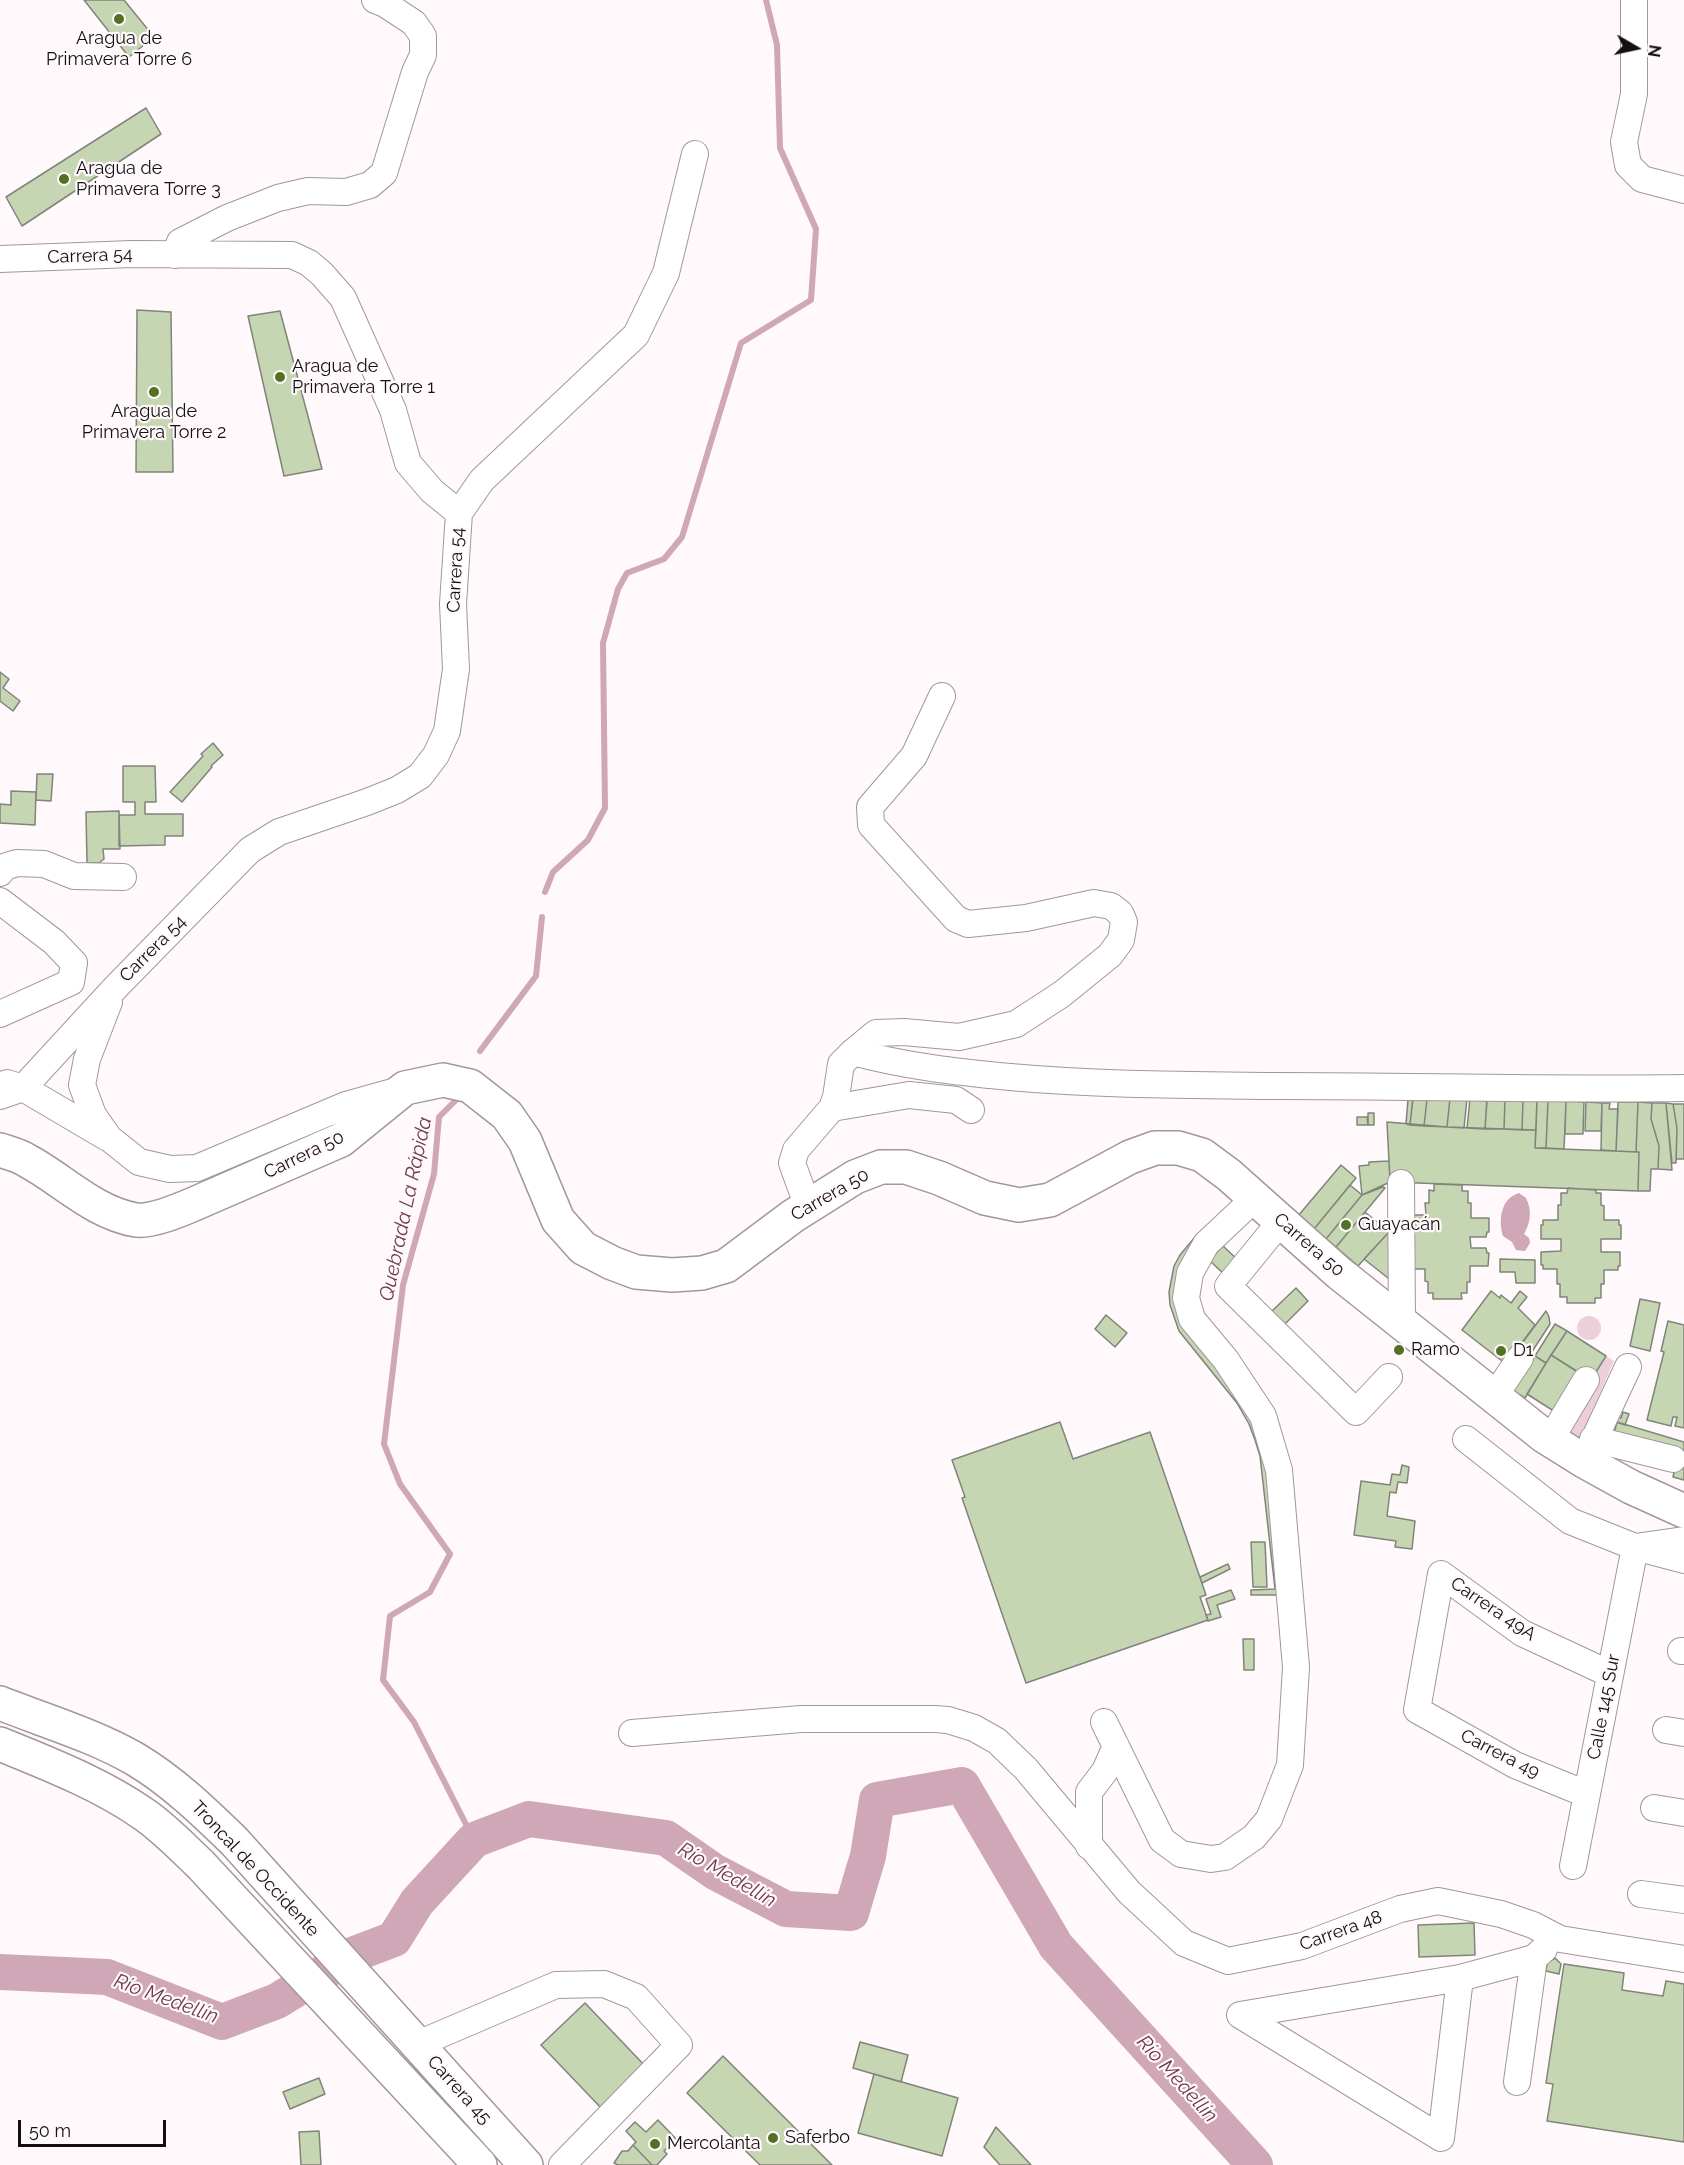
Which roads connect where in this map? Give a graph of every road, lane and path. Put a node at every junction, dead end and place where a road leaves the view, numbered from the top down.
1 (375, 0) edge
2 (1634, 0) edge
3 (695, 154) dead end
4 (1684, 190) edge
5 (174, 255) junction
6 (0, 259) edge
7 (459, 513) junction
8 (942, 696) dead end
9 (0, 873) edge
10 (123, 877) dead end
11 (0, 901) edge
12 (115, 988) junction
13 (0, 1014) edge
14 (853, 1052) junction
15 (8, 1088) edge
16 (405, 1088) junction
17 (1684, 1088) edge
18 (832, 1108) junction
19 (971, 1110) dead end
20 (109, 1138) junction
21 (0, 1150) edge
22 (1401, 1183) dead end
23 (1255, 1198) junction
24 (808, 1207) junction
25 (1281, 1221) junction
26 (1402, 1324) junction
27 (1520, 1358) dead end
28 (1628, 1366) dead end
29 (1389, 1377) dead end
30 (1586, 1380) dead end
31 (1494, 1397) junction
32 (1466, 1439) dead end
33 (1550, 1440) junction
34 (1588, 1450) junction
35 (1673, 1459) dead end
36 (1684, 1510) edge
37 (1684, 1540) edge
38 (1635, 1547) junction
39 (1684, 1560) edge
40 (1610, 1674) junction
41 (0, 1703) edge
42 (1417, 1710) joint
43 (1104, 1722) dead end
44 (633, 1733) dead end
45 (0, 1744) edge
46 (1116, 1746) junction
47 (1586, 1794) junction
48 (1654, 1808) dead end
49 (1684, 1813) edge
50 (1089, 1846) junction
51 (1573, 1866) dead end
52 (1641, 1894) dead end
53 (1684, 1900) edge
54 (1560, 1939) junction
55 (1534, 1958) junction
56 (1684, 1959) edge
57 (1461, 1978) junction
58 (391, 2016) joint
59 (367, 2042) joint
60 (418, 2044) junction
61 (1517, 2082) dead end
62 (471, 2161) edge
63 (526, 2165) edge
64 (562, 2165) edge

1 - 5 street
2 - 4 street
3 - 7 street
5 - 6 street, Carrera 54
5 - 7 street, Carrera 54
7 - 12 street, Carrera 54
8 - 14 street
9 - 10 street
11 - 13 street
12 - 15 street, Carrera 54
12 - 20 street, Carrera 54
14 - 17 street
14 - 18 street
15 - 20 street
16 - 20 street, Carrera 54
16 - 21 main road, Carrera 50
16 - 24 main road, Carrera 50
18 - 19 street
18 - 24 street
22 - 26 street
23 - 24 main road, Carrera 50
23 - 25 main road, Carrera 50
23 - 46 street
25 - 26 main road, Carrera 50
25 - 29 street
26 - 31 main road, Carrera 50
27 - 31 street
28 - 34 street
30 - 33 street
31 - 33 main road, Carrera 50
32 - 38 street
33 - 34 main road, Carrera 50
34 - 35 street
34 - 36 main road, Carrera 50
37 - 38 street
38 - 39 street
38 - 40 street, Calle 145 Sur
40 - 42 street, Carrera 49A
40 - 47 street, Calle 145 Sur
41 - 58 main road, Troncal de Occidente
42 - 47 street, Carrera 49
43 - 46 street
44 - 50 street, Carrera 48
45 - 59 main road, Troncal de Occidente
46 - 50 street
47 - 51 street, Calle 145 Sur
48 - 49 street
50 - 54 street, Carrera 48
52 - 53 street
54 - 55 street
54 - 56 street, Carrera 48
55 - 57 street
55 - 61 street
57 - 57 street
58 - 60 main road, Carrera 45
59 - 62 main road, Carrera 45
60 - 63 main road, Carrera 45
60 - 64 street

